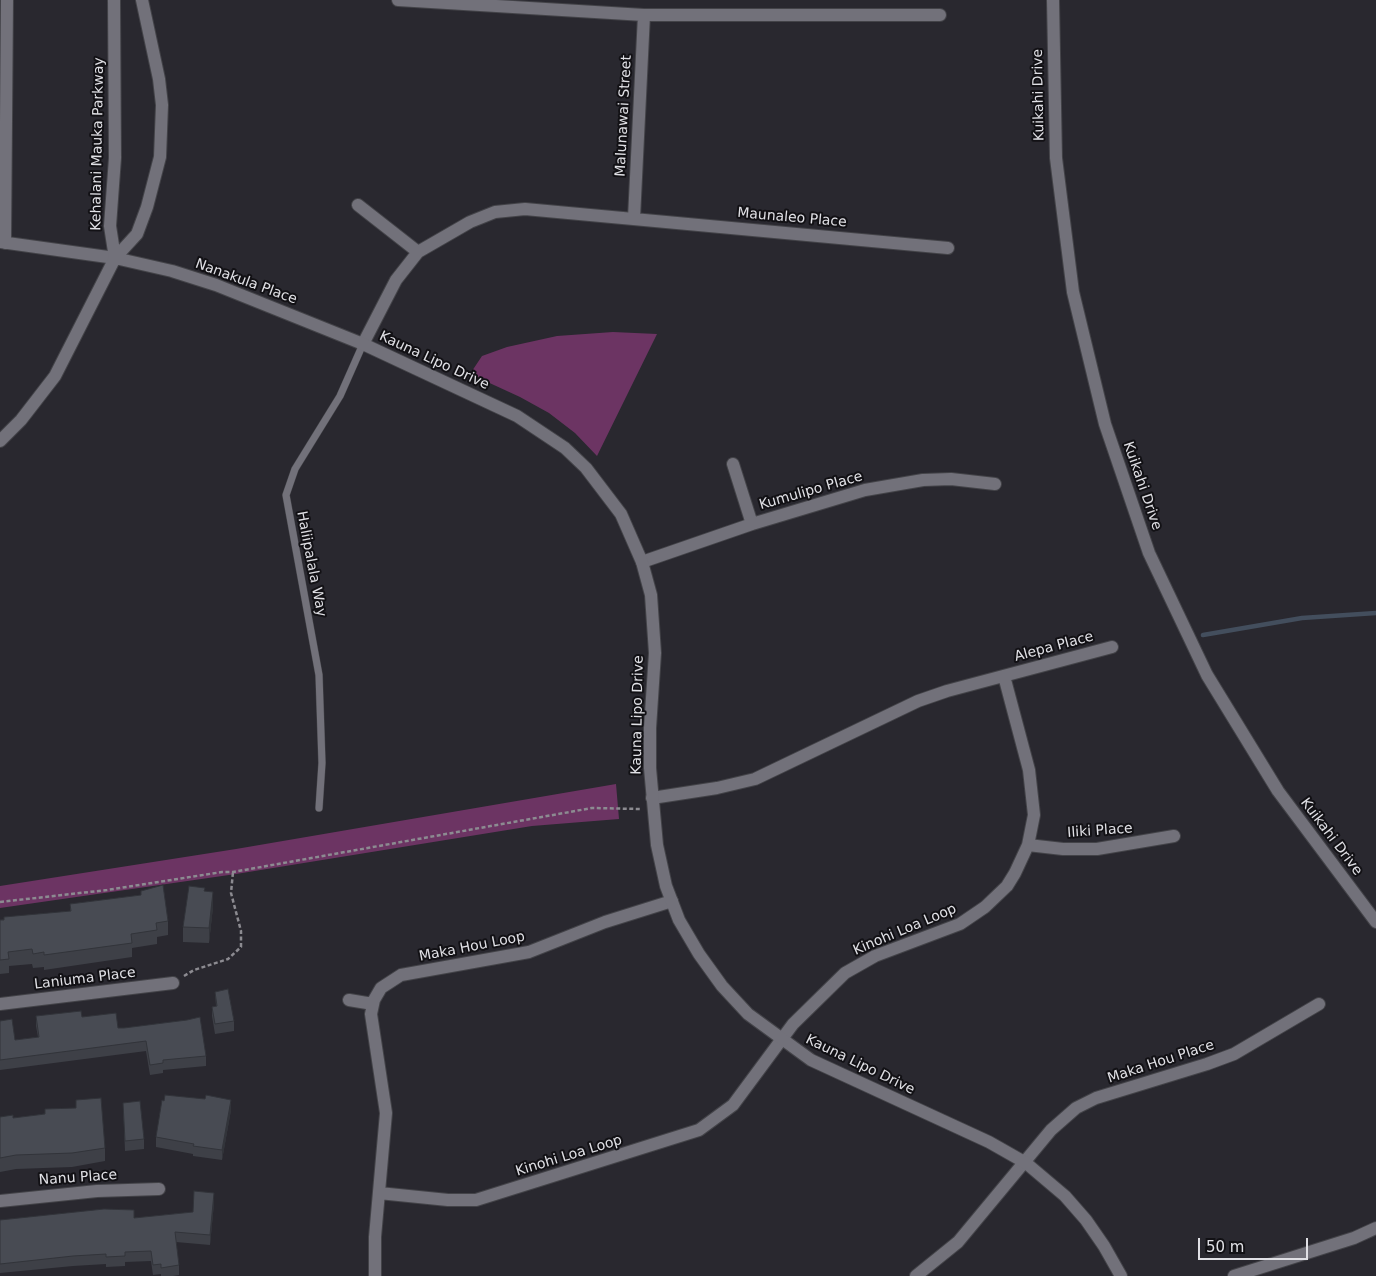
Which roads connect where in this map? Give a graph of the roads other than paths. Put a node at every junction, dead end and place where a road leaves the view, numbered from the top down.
1 (7, 0) edge
2 (114, 0) edge
3 (142, 0) edge
4 (398, 0) edge
5 (1053, 0) edge
6 (644, 15) junction
7 (940, 15) dead end
8 (358, 205) dead end
9 (634, 218) junction
10 (2, 242) edge
11 (948, 248) dead end
12 (418, 252) junction
13 (115, 258) junction
14 (363, 344) junction
15 (0, 441) edge
16 (732, 464) dead end
17 (995, 484) dead end
18 (752, 524) junction
19 (642, 562) junction
20 (1112, 647) dead end
21 (1004, 676) junction
22 (652, 803) junction
23 (318, 808) dead end
24 (1174, 836) dead end
25 (1028, 845) junction
26 (672, 901) junction
27 (1376, 922) edge
28 (173, 984) road end
29 (349, 1000) dead end
30 (0, 1004) edge
31 (372, 1004) junction
32 (1319, 1004) dead end
33 (781, 1040) junction
34 (1026, 1163) junction
35 (159, 1189) dead end
36 (379, 1193) junction
37 (0, 1201) edge
38 (1376, 1228) edge
39 (375, 1276) edge
40 (916, 1276) edge
41 (1121, 1276) edge
42 (1234, 1276) edge

1 - 10 street
2 - 13 street, Kehalani Mauka Parkway
3 - 13 street
4 - 6 street
5 - 27 street, Kuikahi Drive
6 - 7 street
6 - 9 street, Malunawai Street
8 - 12 street
9 - 11 street, Maunaleo Place
9 - 12 street, Maunaleo Place
10 - 13 street, Nanakula Place
12 - 14 street
13 - 14 street, Nanakula Place
13 - 15 street
14 - 19 street, Kauna Lipo Drive
14 - 23 lane, Haliipalala Way
16 - 18 street
17 - 18 street, Kumulipo Place
18 - 19 street, Kumulipo Place
19 - 22 street, Kauna Lipo Drive
20 - 21 street, Alepa Place
21 - 22 street
21 - 25 street, Kinohi Loa Loop
22 - 26 street, Kauna Lipo Drive
24 - 25 street, Iliki Place
25 - 33 street, Kinohi Loa Loop
26 - 31 street, Maka Hou Loop
26 - 33 street, Kauna Lipo Drive
28 - 30 street, Laniuma Place
29 - 31 street
31 - 36 street
32 - 34 street, Maka Hou Place
33 - 34 street, Kauna Lipo Drive
33 - 36 street, Kinohi Loa Loop
34 - 40 street
34 - 41 street, Kauna Lipo Drive
35 - 37 street, Nanu Place
36 - 39 street
38 - 42 street

